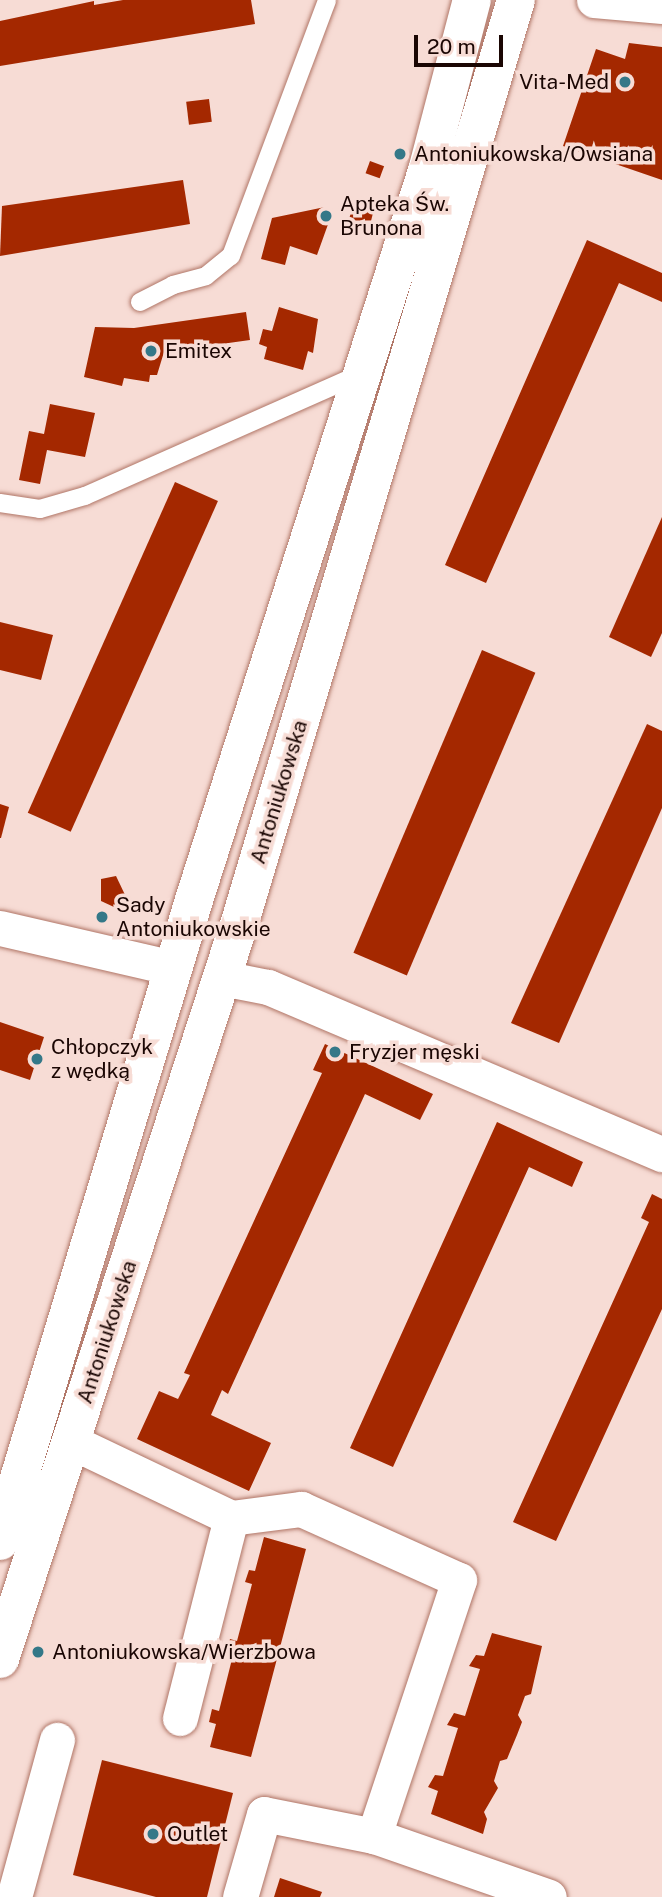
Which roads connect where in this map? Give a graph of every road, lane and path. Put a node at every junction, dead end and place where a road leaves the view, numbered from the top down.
1 (327, 0) edge
2 (472, 0) edge
3 (516, 0) edge
4 (594, 0) edge
5 (660, 4) edge
6 (140, 302) dead end
7 (358, 375) junction
8 (0, 503) edge
9 (0, 928) edge
10 (173, 968) junction
11 (222, 978) junction
12 (662, 1154) edge
13 (72, 1442) junction
14 (231, 1518) junction
15 (0, 1541) edge
16 (0, 1659) edge
17 (180, 1718) dead end
18 (57, 1740) dead end
19 (374, 1836) junction
20 (14, 1897) edge
21 (240, 1897) edge
22 (549, 1897) edge

1 - 6 lane
2 - 7 main road, Antoniukowska
3 - 11 main road, Antoniukowska
4 - 5 street
7 - 8 lane
7 - 10 main road, Antoniukowska
9 - 10 street
10 - 11 main road
10 - 15 main road, Antoniukowska
11 - 12 street
11 - 13 main road, Antoniukowska
13 - 14 street
13 - 16 main road, Antoniukowska
14 - 17 street
14 - 19 street
18 - 20 street
19 - 21 street
19 - 22 street

